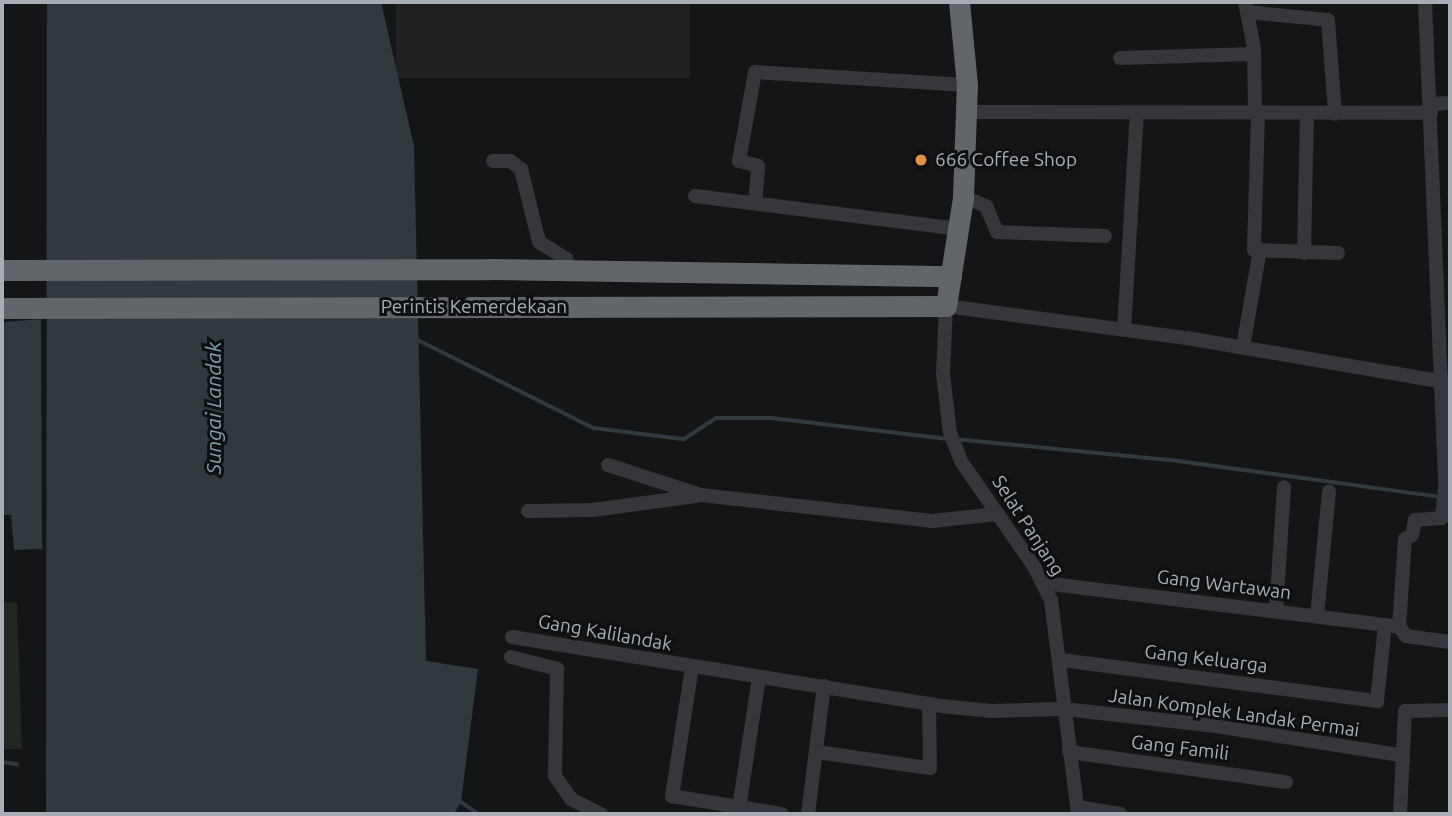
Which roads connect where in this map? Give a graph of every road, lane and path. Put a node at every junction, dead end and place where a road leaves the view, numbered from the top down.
1 (959, 2) edge
2 (1425, 2) edge
3 (1246, 7) edge
4 (1254, 54) junction
5 (1120, 58) dead end
6 (967, 85) junction
7 (1450, 103) edge
8 (1431, 109) junction
9 (965, 112) junction
10 (1137, 113) junction
11 (1307, 113) junction
12 (1256, 114) junction
13 (1335, 114) junction
14 (494, 161) dead end
15 (695, 196) dead end
16 (963, 197) junction
17 (755, 203) junction
18 (959, 229) junction
19 (1105, 236) dead end
20 (1260, 250) junction
21 (1304, 253) junction
22 (1338, 253) dead end
23 (2, 270) edge
24 (572, 270) junction
25 (618, 272) junction
26 (951, 276) junction
27 (947, 306) junction
28 (630, 307) junction
29 (2, 308) edge
30 (1124, 330) junction
31 (1243, 347) junction
32 (1446, 382) edge
33 (608, 465) dead end
34 (1284, 488) dead end
35 (1329, 492) dead end
36 (701, 495) junction
37 (528, 511) dead end
38 (1446, 511) edge
39 (998, 514) junction
40 (1044, 583) junction
41 (1276, 611) junction
42 (1317, 616) junction
43 (1392, 626) junction
44 (512, 637) dead end
45 (1450, 642) edge
46 (511, 657) dead end
47 (1061, 660) junction
48 (692, 667) junction
49 (759, 677) junction
50 (824, 686) junction
51 (929, 704) junction
52 (1064, 709) junction
53 (1450, 710) edge
54 (817, 752) junction
55 (1069, 752) junction
56 (1399, 755) junction
57 (1286, 782) dead end
58 (739, 808) junction
59 (1077, 811) edge
60 (601, 814) edge
61 (782, 814) edge
62 (808, 814) edge
63 (1120, 814) edge
64 (1400, 814) edge

1 - 6 highway
2 - 8 street
3 - 4 street
3 - 13 street
4 - 5 street
4 - 12 street
6 - 9 highway
6 - 17 street
7 - 8 street
8 - 13 street
8 - 32 street
9 - 10 street
9 - 16 highway
10 - 12 street
10 - 30 street
11 - 12 street
11 - 13 street
11 - 21 street
12 - 20 street
14 - 24 street
15 - 17 street
16 - 18 highway
16 - 19 street
17 - 18 street
18 - 26 highway
20 - 21 street
20 - 31 street
21 - 22 street
23 - 24 highway
24 - 25 highway
25 - 26 highway
25 - 28 highway
26 - 27 highway
27 - 28 highway, Perintis Kemerdekaan
27 - 30 street
27 - 39 street, Selat Panjang
28 - 29 highway, Perintis Kemerdekaan
30 - 31 street
31 - 32 street
32 - 38 street
33 - 36 street
34 - 41 street
35 - 42 street
36 - 37 street
36 - 39 street
38 - 43 street
39 - 40 street, Selat Panjang
40 - 41 street, Gang Wartawan
40 - 47 street, Selat Panjang
41 - 42 street, Gang Wartawan
42 - 43 street, Gang Wartawan
43 - 45 street, Gang Wartawan
43 - 47 street, Gang Keluarga
44 - 48 street, Gang Kalilandak
46 - 60 street
47 - 52 street, Selat Panjang
48 - 49 street, Gang Kalilandak
48 - 58 street, Gang Kalilandak
49 - 50 street, Gang Kalilandak
49 - 58 street
50 - 51 street, Gang Kalilandak
50 - 54 street
51 - 52 street, Gang Kalilandak
51 - 54 street
52 - 55 street, Selat Panjang
52 - 56 street, Jalan Komplek Landak Permai
53 - 56 street
54 - 62 street
55 - 57 street, Gang Famili
55 - 59 street, Selat Panjang
56 - 64 street
58 - 61 street, Gang Kalilandak
59 - 63 street

